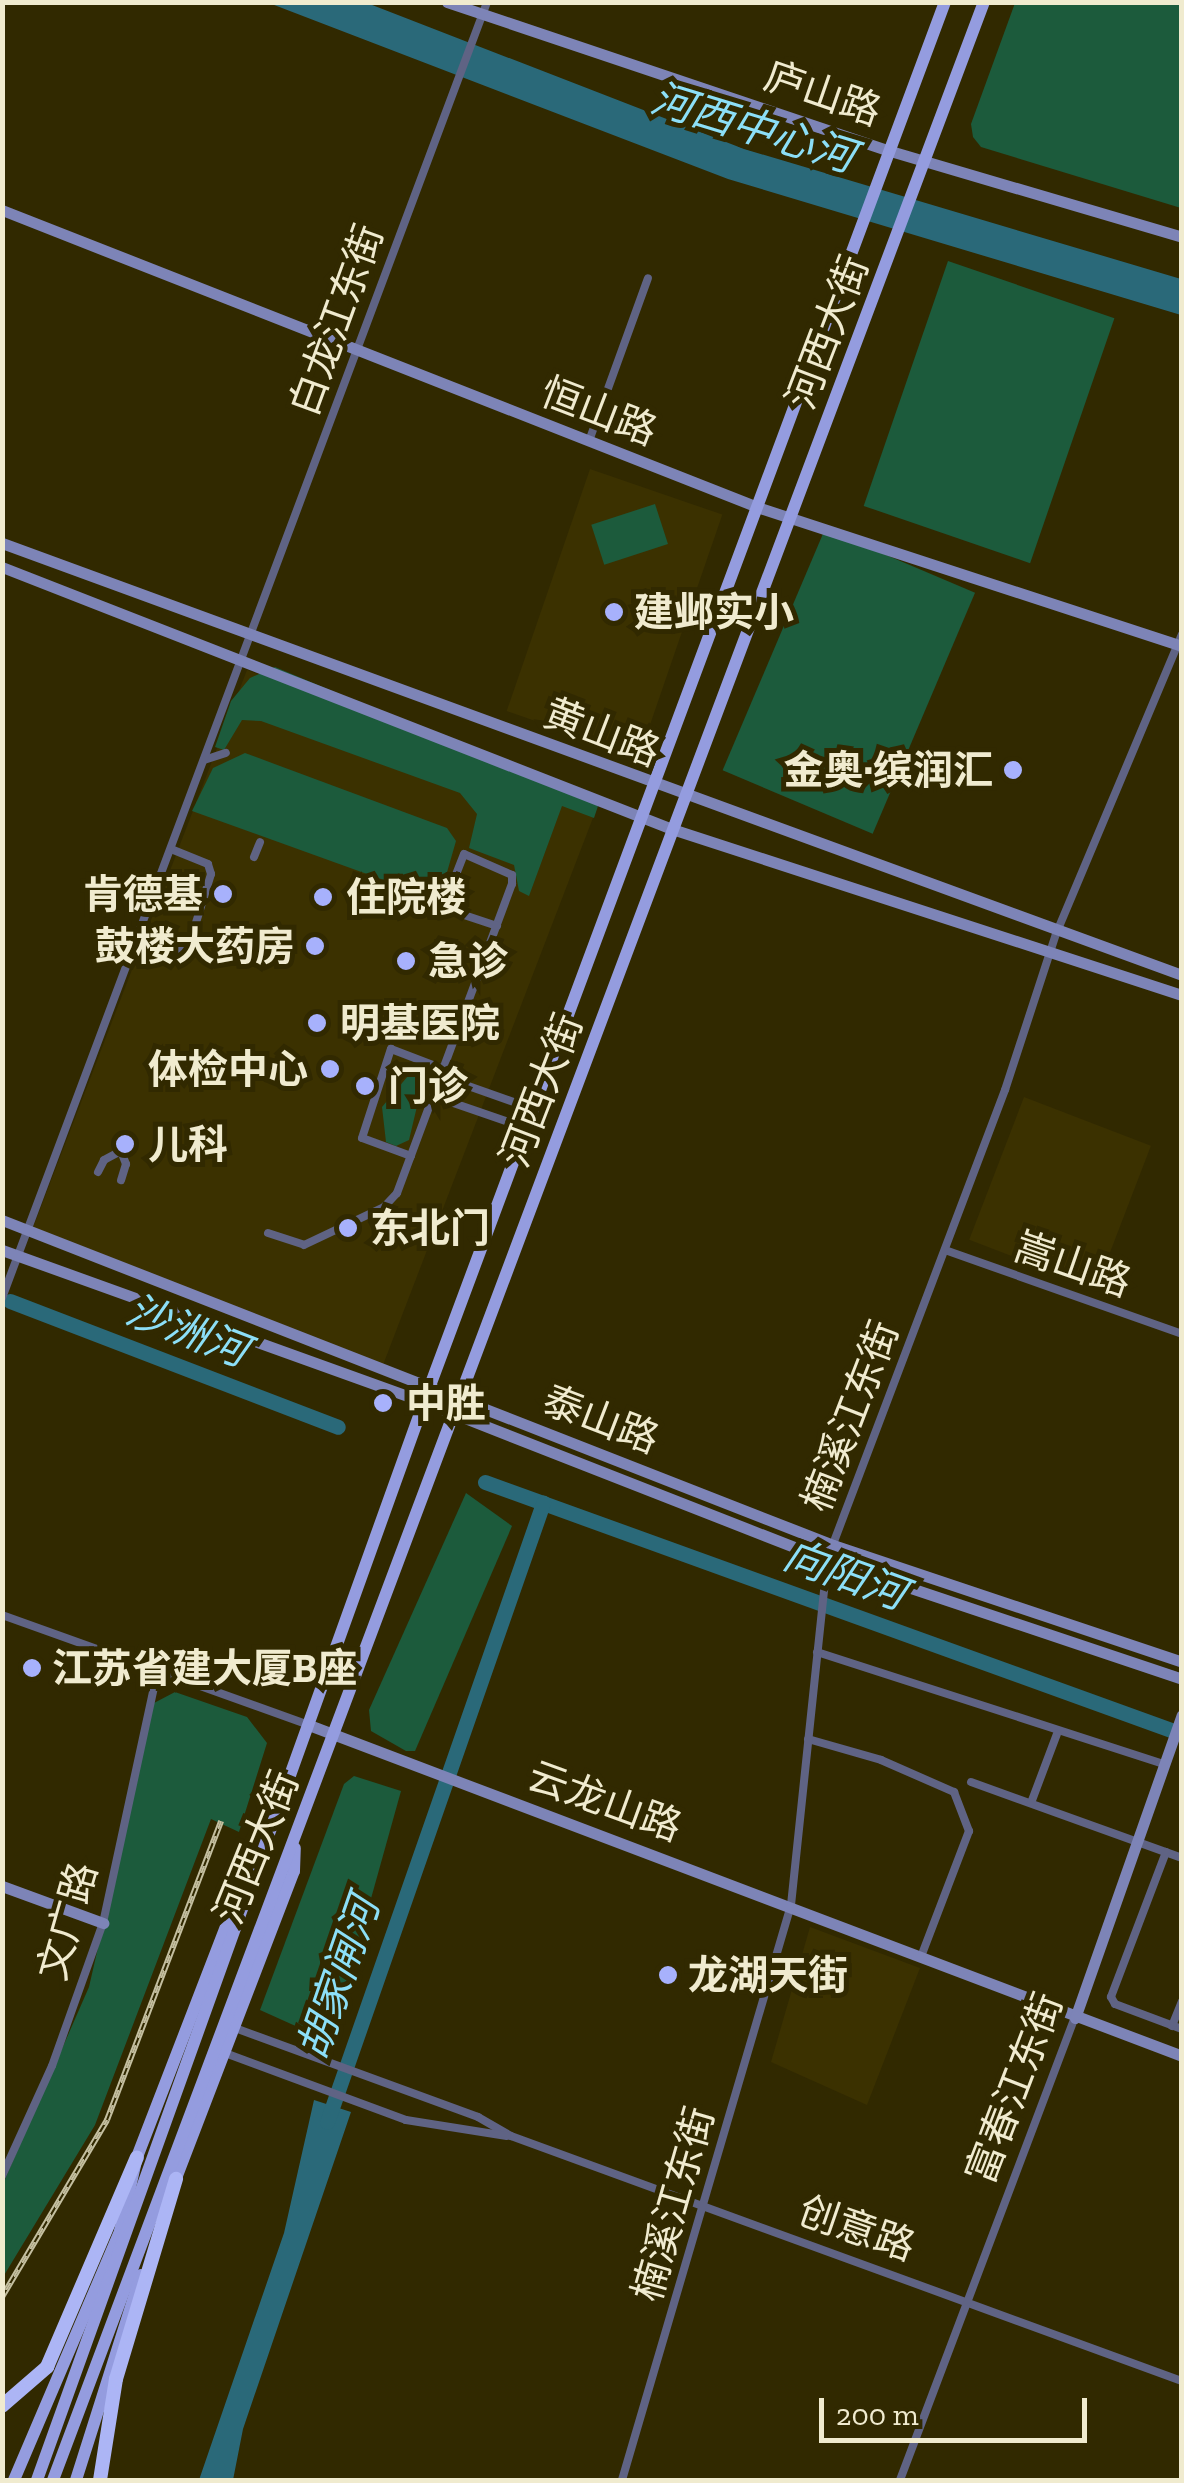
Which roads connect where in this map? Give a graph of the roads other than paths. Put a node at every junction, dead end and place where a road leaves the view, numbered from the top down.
1 (447, 2) edge
2 (487, 2) edge
3 (944, 2) edge
4 (984, 2) edge
5 (482, 16) junction
6 (887, 150) junction
7 (928, 162) junction
8 (2, 210) edge
9 (1182, 237) edge
10 (648, 278) dead end
11 (356, 351) junction
12 (589, 442) junction
13 (760, 508) junction
14 (790, 518) junction
15 (2, 543) edge
16 (2, 567) edge
17 (254, 634) junction
18 (1180, 641) edge
19 (242, 658) junction
20 (226, 753) dead end
21 (204, 760) junction
22 (656, 787) junction
23 (685, 797) junction
24 (645, 818) junction
25 (672, 829) junction
26 (260, 842) dead end
27 (171, 849) junction
28 (254, 857) dead end
29 (496, 926) junction
30 (139, 934) junction
31 (1056, 934) junction
32 (1050, 952) junction
33 (1182, 975) edge
34 (1182, 996) edge
35 (442, 1073) junction
36 (433, 1096) junction
37 (533, 1108) junction
38 (526, 1128) junction
39 (410, 1156) junction
40 (98, 1172) dead end
41 (122, 1180) dead end
42 (2, 1220) edge
43 (30, 1228) junction
44 (268, 1233) dead end
45 (2, 1250) edge
46 (945, 1250) junction
47 (18, 1256) junction
48 (2, 1298) edge
49 (1182, 1334) edge
50 (427, 1395) junction
51 (460, 1398) junction
52 (454, 1414) junction
53 (833, 1545) junction
54 (827, 1560) junction
55 (2, 1615) edge
56 (817, 1652) junction
57 (1182, 1662) edge
58 (157, 1673) junction
59 (1182, 1679) edge
60 (1182, 1714) edge
61 (308, 1725) junction
62 (1057, 1734) junction
63 (336, 1736) junction
64 (808, 1739) junction
65 (1164, 1764) junction
66 (972, 1782) dead end
67 (1030, 1803) junction
68 (267, 1836) junction
69 (296, 1836) junction
70 (1137, 1843) junction
71 (1166, 1852) junction
72 (1182, 1858) edge
73 (2, 1886) edge
74 (791, 1904) junction
75 (102, 1923) junction
76 (921, 1956) junction
77 (1182, 2001) edge
78 (1076, 2018) junction
79 (235, 2028) junction
80 (1177, 2028) edge
81 (226, 2053) junction
82 (1182, 2056) edge
83 (511, 2136) junction
84 (137, 2157) junction
85 (2, 2176) edge
86 (176, 2179) junction
87 (704, 2206) junction
88 (969, 2299) junction
89 (1182, 2380) edge
90 (2, 2406) edge
91 (14, 2480) edge
92 (37, 2480) edge
93 (53, 2480) edge
94 (76, 2480) edge
95 (100, 2480) edge
96 (622, 2480) edge
97 (900, 2480) edge

1 - 5 street, 庐山路
2 - 5 street, 白龙江东街
3 - 6 main road, 河西大街
4 - 7 main road, 河西大街
5 - 6 street, 庐山路
5 - 11 street, 白龙江东街
6 - 7 street, 庐山路
6 - 13 main road, 河西大街
7 - 9 street, 庐山路
7 - 14 main road, 河西大街
8 - 11 street, 恒山路
10 - 12 street
11 - 12 street, 恒山路
11 - 17 street, 白龙江东街
12 - 13 street, 恒山路
13 - 14 street, 恒山路
13 - 22 main road, 河西大街
14 - 18 street, 恒山路
14 - 23 main road, 河西大街
15 - 17 street, 黄山路
16 - 19 street, 黄山路
17 - 19 street, 白龙江东街
17 - 22 street, 黄山路
18 - 31 street, 楠溪江东街
19 - 21 street, 白龙江东街
19 - 24 street, 黄山路
20 - 21 street
21 - 27 street, 白龙江东街
22 - 23 street, 黄山路
22 - 24 main road, 河西大街
23 - 25 main road, 河西大街
23 - 31 street, 黄山路
24 - 25 street, 黄山路
24 - 37 main road, 河西大街
25 - 32 street, 黄山路
25 - 51 main road, 河西大街
26 - 28 street
27 - 30 street, 白龙江东街
27 - 30 street
29 - 29 street
29 - 35 street
30 - 43 street, 白龙江东街
31 - 32 street, 楠溪江东街
31 - 33 street, 黄山路
32 - 34 street, 黄山路
32 - 46 street, 楠溪江东街
35 - 36 street
35 - 37 street
35 - 39 street
36 - 38 street
36 - 39 street
37 - 38 main road, 河西大街
38 - 50 main road, 河西大街
39 - 44 street
40 - 41 street
42 - 43 street, 泰山路
43 - 47 street, 白龙江东街
43 - 50 street, 泰山路
45 - 47 street, 泰山路
46 - 49 street, 嵩山路
46 - 53 street, 楠溪江东街
47 - 48 street, 白龙江东街
47 - 50 street, 泰山路
50 - 51 street, 泰山路
50 - 52 street, 泰山路
50 - 61 main road, 河西大街
51 - 52 main road, 河西大街
51 - 53 street, 泰山路
52 - 54 street, 泰山路
52 - 63 main road, 河西大街
53 - 54 street, 楠溪江东街
53 - 57 street, 泰山路
54 - 56 street, 楠溪江东街
54 - 59 street, 泰山路
55 - 58 street, 云龙山路
56 - 62 street
56 - 64 street, 楠溪江东街
58 - 61 street, 云龙山路
58 - 75 street, 文广路
60 - 65 street, 富春江东街
61 - 63 street, 云龙山路
61 - 68 main road, 河西大街
62 - 65 street
62 - 67 street
63 - 69 main road, 河西大街
63 - 74 street, 云龙山路
64 - 74 street, 楠溪江东街
64 - 76 street
65 - 70 street, 富春江东街
66 - 67 street
67 - 70 street
68 - 84 main road
68 - 92 main road, 河西大街
69 - 79 main road
69 - 93 main road, 河西大街
70 - 71 street
70 - 78 street, 富春江东街
71 - 72 street
71 - 80 street
73 - 75 street
74 - 76 street, 云龙山路
74 - 87 street, 楠溪江东街
75 - 85 street, 文广路
76 - 78 street, 云龙山路
77 - 80 street
78 - 82 street, 云龙山路
78 - 88 street, 富春江东街
79 - 81 main road
79 - 83 street, 创意路
81 - 83 street, 创意路
81 - 86 main road
83 - 87 street, 创意路
84 - 90 highway
84 - 91 main road
86 - 94 main road
86 - 95 highway
87 - 88 street, 创意路
87 - 96 street, 楠溪江东街
88 - 89 street, 创意路
88 - 97 street, 富春江东街

